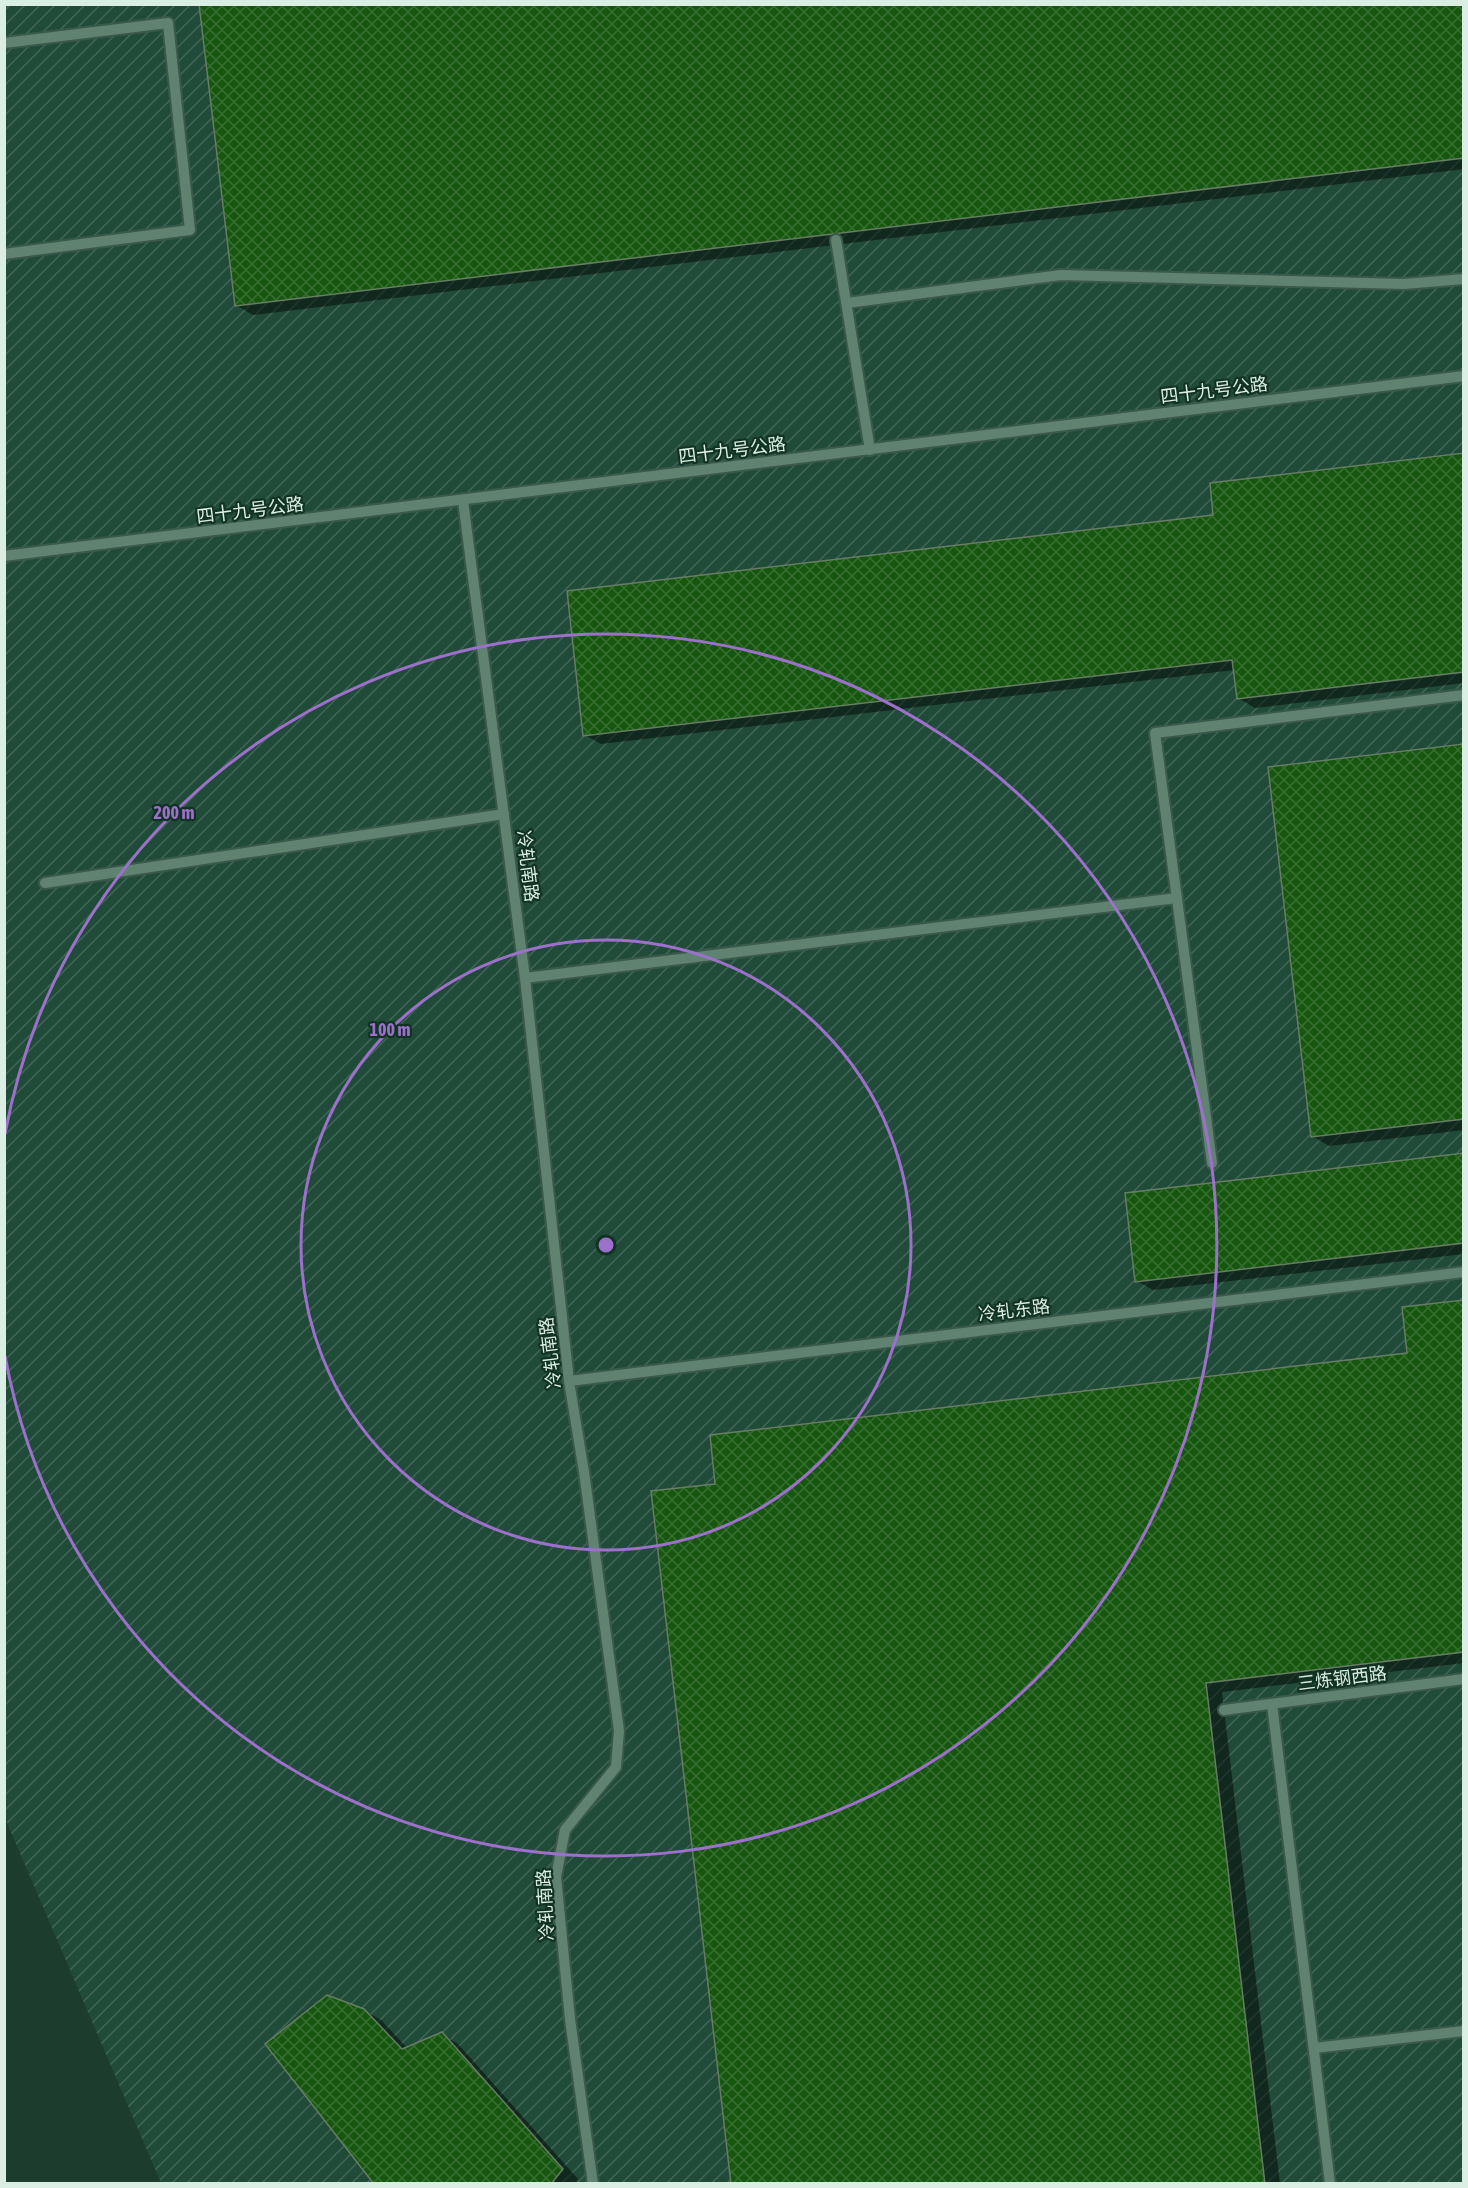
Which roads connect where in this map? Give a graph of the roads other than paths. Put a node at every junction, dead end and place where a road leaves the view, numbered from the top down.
1 (4, 43) edge
2 (836, 240) dead end
3 (4, 254) edge
4 (1464, 279) edge
5 (847, 303) junction
6 (1464, 376) edge
7 (870, 450) junction
8 (463, 501) junction
9 (4, 556) edge
10 (1464, 695) edge
11 (504, 814) junction
12 (45, 883) dead end
13 (1177, 898) junction
14 (525, 978) junction
15 (1212, 1163) dead end
16 (1464, 1272) edge
17 (569, 1381) junction
18 (1464, 1679) edge
19 (1272, 1704) junction
20 (1224, 1710) dead end
21 (1464, 2031) edge
22 (1314, 2048) junction
23 (593, 2184) edge
24 (1330, 2184) edge

1 - 3 lane
2 - 5 lane
4 - 5 lane
5 - 7 lane
6 - 7 lane, 四十九号公路
7 - 8 lane, 四十九号公路
8 - 9 lane, 四十九号公路
8 - 11 lane, 冷轧南路
10 - 13 lane
11 - 12 lane
11 - 14 lane, 冷轧南路
13 - 14 lane
13 - 15 lane
14 - 17 lane, 冷轧南路
16 - 17 lane, 冷轧东路
17 - 23 lane, 冷轧南路
18 - 19 lane, 三炼钢西路
19 - 20 lane, 三炼钢西路
19 - 22 lane
21 - 22 lane
22 - 24 lane

